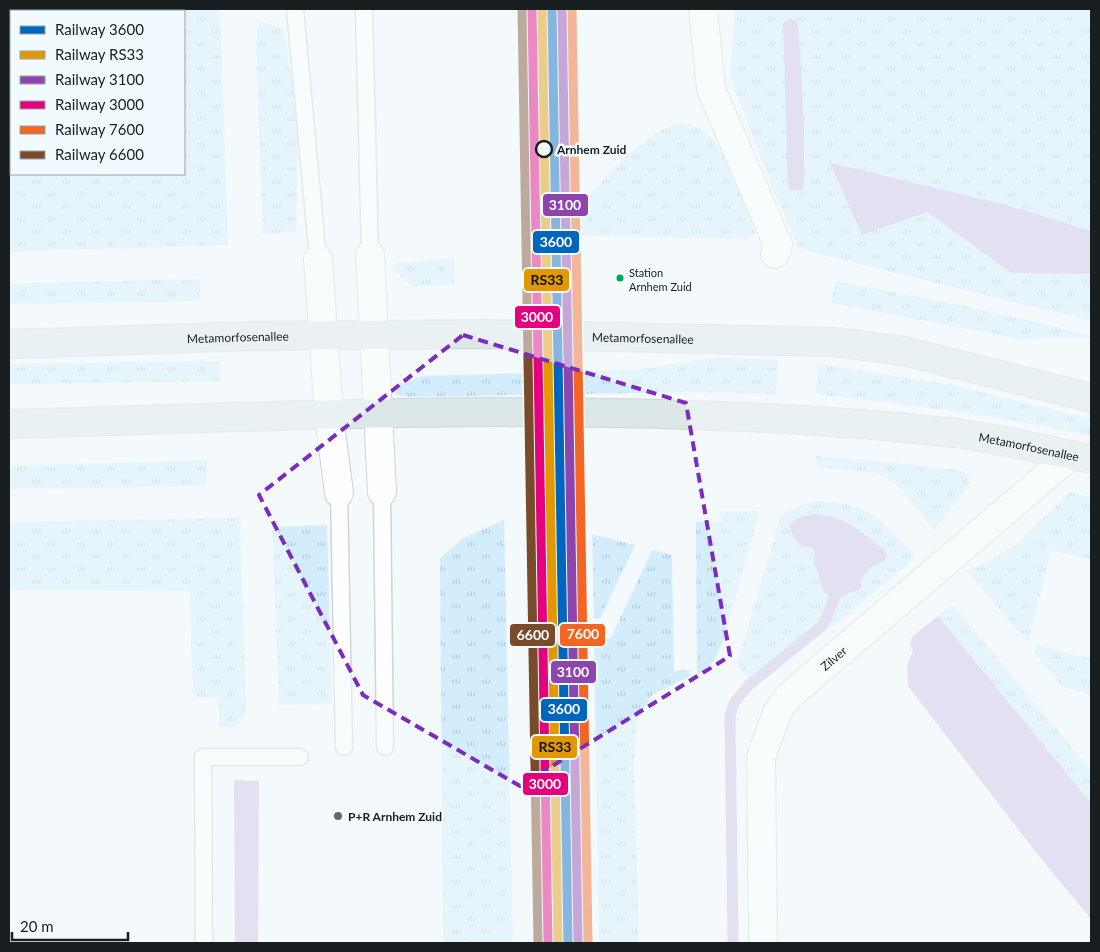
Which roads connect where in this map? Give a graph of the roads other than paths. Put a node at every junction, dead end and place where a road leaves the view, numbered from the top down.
1 (295, 9) edge
2 (364, 9) edge
3 (703, 9) edge
4 (775, 254) dead end
5 (370, 255) joint
6 (318, 259) joint
7 (323, 335) junction
8 (374, 335) junction
9 (9, 344) edge
10 (1091, 398) edge
11 (378, 415) junction
12 (329, 416) junction
13 (9, 424) edge
14 (1081, 457) edge
15 (382, 492) joint
16 (339, 493) joint
17 (344, 747) dead end
18 (385, 747) dead end
19 (300, 757) dead end
20 (204, 943) edge
21 (762, 943) edge

1 - 6 lane
2 - 5 lane
3 - 4 street
5 - 8 street
6 - 7 street
7 - 8 main road, Metamorfosenallee
7 - 9 main road, Metamorfosenallee
7 - 12 street
8 - 10 main road, Metamorfosenallee
8 - 11 street
11 - 12 main road, Metamorfosenallee
11 - 14 main road, Metamorfosenallee
11 - 15 street
12 - 13 main road, Metamorfosenallee
12 - 16 street
14 - 21 street, Zilver
15 - 18 lane
16 - 17 lane
19 - 20 lane

